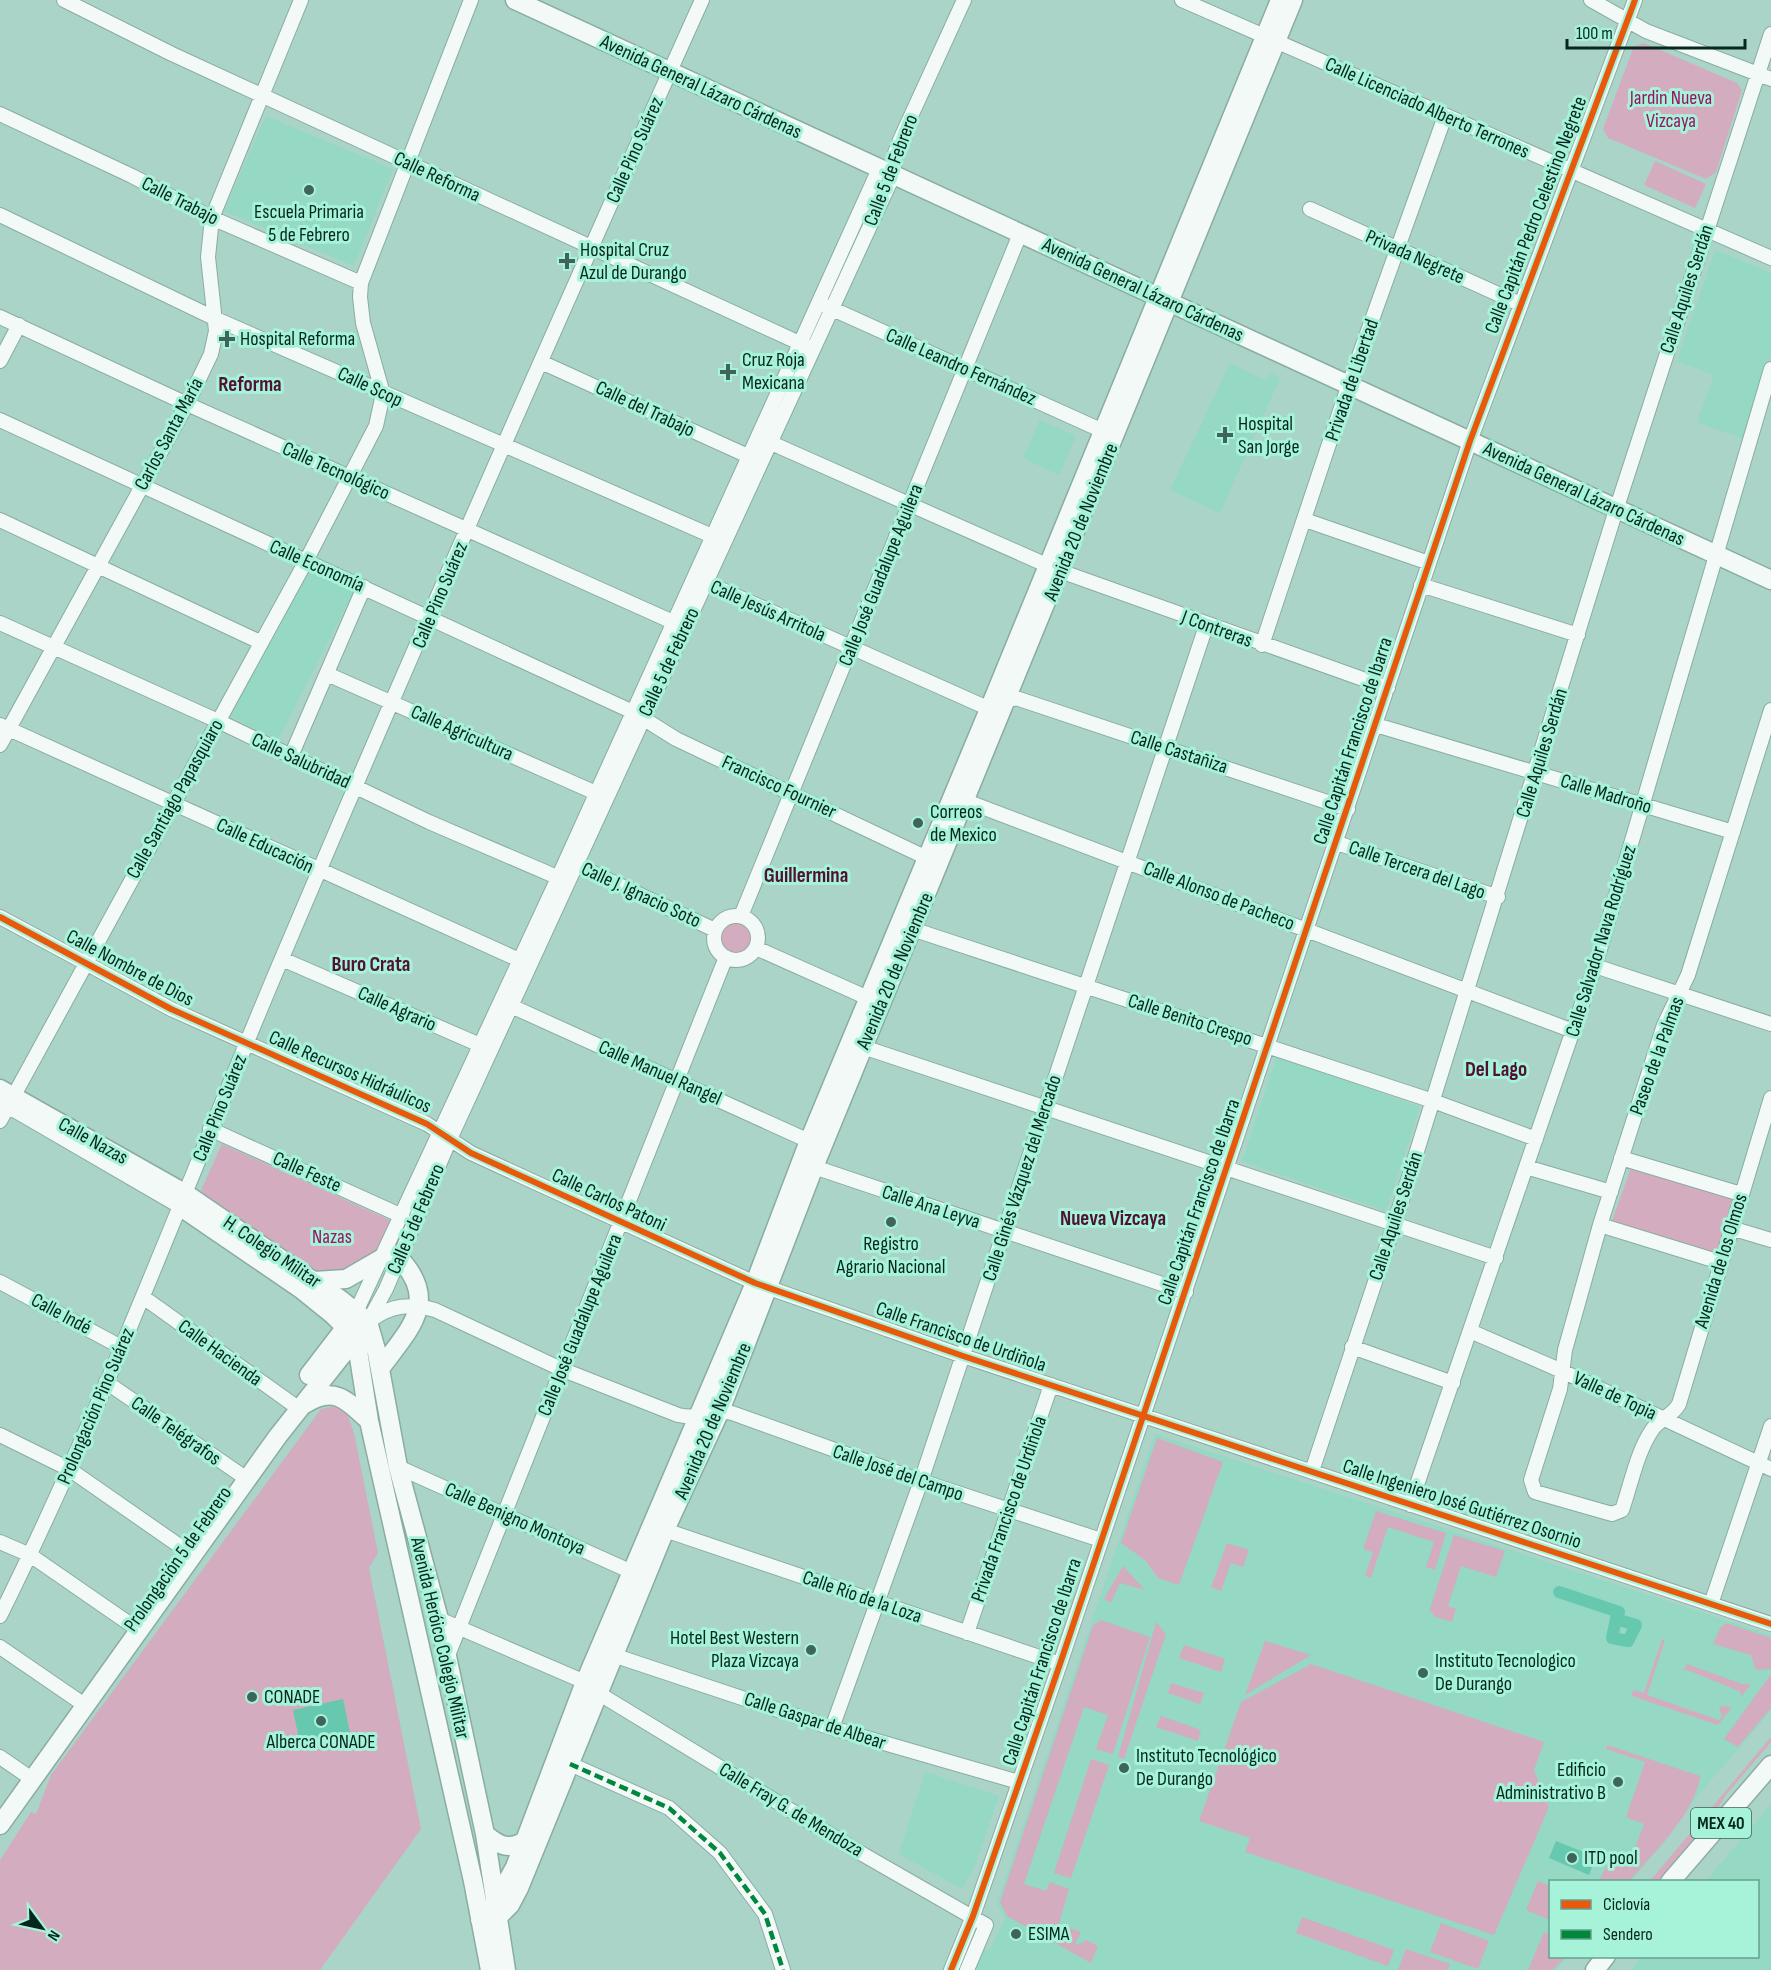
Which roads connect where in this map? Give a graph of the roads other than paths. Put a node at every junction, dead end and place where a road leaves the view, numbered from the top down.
1 (64, 0) edge
2 (301, 0) edge
3 (471, 0) edge
4 (514, 0) edge
5 (702, 0) edge
6 (963, 0) edge
7 (1182, 0) edge
8 (1280, 0) edge
9 (1293, 0) edge
10 (1591, 0) edge
11 (1635, 0) edge
12 (82, 5) edge
13 (1627, 20) junction
14 (1771, 34) edge
15 (1270, 38) junction
16 (670, 72) junction
17 (1765, 76) edge
18 (262, 94) junction
19 (0, 114) edge
20 (1446, 116) junction
21 (408, 164) junction
22 (1570, 171) junction
23 (886, 172) junction
24 (1310, 209) dead end
25 (0, 215) edge
26 (212, 218) junction
27 (1706, 230) junction
28 (1020, 234) junction
29 (591, 248) junction
30 (1398, 249) junction
31 (1771, 258) edge
32 (361, 283) junction
33 (1164, 301) junction
34 (818, 303) junction
35 (1520, 304) junction
36 (832, 309) junction
37 (0, 317) edge
38 (216, 319) junction
39 (20, 325) junction
40 (806, 346) junction
41 (0, 361) edge
42 (541, 362) junction
43 (965, 369) junction
44 (1771, 369) edge
45 (1349, 384) junction
46 (383, 394) junction
47 (187, 404) junction
48 (0, 420) edge
49 (1103, 431) junction
50 (1470, 441) junction
51 (769, 442) junction
52 (504, 446) junction
53 (748, 456) junction
54 (350, 478) junction
55 (141, 486) junction
56 (909, 506) junction
57 (1616, 510) junction
58 (0, 520) edge
59 (1305, 520) junction
60 (468, 531) junction
61 (712, 536) junction
62 (1716, 555) junction
63 (306, 561) junction
64 (1429, 563) junction
65 (98, 564) junction
66 (1054, 569) junction
67 (699, 580) junction
68 (1771, 580) edge
69 (1421, 585) junction
70 (364, 587) junction
71 (430, 618) junction
72 (673, 622) junction
73 (0, 623) edge
74 (1206, 626) junction
75 (1578, 634) junction
76 (260, 642) junction
77 (1262, 645) junction
78 (53, 647) junction
79 (851, 648) junction
80 (327, 674) junction
81 (1388, 688) junction
82 (1008, 699) junction
83 (394, 702) junction
84 (990, 707) junction
85 (1771, 711) edge
86 (638, 714) junction
87 (218, 721) junction
88 (1376, 725) junction
89 (5, 727) edge
90 (0, 745) edge
91 (1165, 748) junction
92 (291, 756) junction
93 (1536, 773) junction
94 (356, 787) junction
95 (596, 793) junction
96 (793, 794) junction
97 (966, 801) junction
98 (173, 804) junction
99 (1643, 805) junction
100 (1348, 809) junction
101 (1732, 832) junction
102 (1336, 843) junction
103 (927, 858) junction
104 (1128, 861) junction
105 (572, 862) junction
106 (320, 872) junction
107 (564, 880) junction
108 (1498, 897) junction
109 (741, 916) junction
110 (0, 917) edge
111 (912, 929) junction
112 (715, 930) junction
113 (1308, 930) junction
114 (756, 948) junction
115 (726, 957) junction
116 (282, 959) junction
117 (525, 963) junction
118 (86, 964) junction
119 (1595, 966) junction
120 (1086, 986) junction
121 (1467, 993) junction
122 (1679, 994) junction
123 (868, 998) junction
124 (511, 1006) junction
125 (1771, 1024) edge
126 (1573, 1031) junction
127 (246, 1044) junction
128 (480, 1045) junction
129 (863, 1047) junction
130 (1269, 1047) junction
131 (676, 1081) junction
132 (5, 1098) edge
133 (1771, 1098) edge
134 (1433, 1101) junction
135 (1045, 1109) junction
136 (0, 1120) edge
137 (210, 1129) junction
138 (445, 1136) junction
139 (1536, 1138) junction
140 (809, 1141) junction
141 (1621, 1158) junction
142 (814, 1167) junction
143 (1526, 1167) junction
144 (1227, 1170) junction
145 (1611, 1192) junction
146 (1742, 1194) junction
147 (184, 1200) junction
148 (402, 1216) junction
149 (1395, 1222) junction
150 (621, 1224) junction
151 (1600, 1225) junction
152 (1731, 1228) junction
153 (1004, 1231) junction
154 (1771, 1240) edge
155 (392, 1258) junction
156 (1496, 1258) junction
157 (1720, 1262) junction
158 (0, 1281) edge
159 (314, 1281) junction
160 (762, 1286) junction
161 (1186, 1292) junction
162 (143, 1297) junction
163 (420, 1305) junction
164 (362, 1317) junction
165 (1470, 1332) junction
166 (351, 1333) junction
167 (122, 1347) junction
168 (1352, 1347) junction
169 (963, 1356) junction
170 (380, 1369) junction
171 (561, 1369) junction
172 (1562, 1371) junction
173 (106, 1382) junction
174 (1453, 1383) junction
175 (1051, 1385) junction
176 (294, 1406) junction
177 (720, 1411) junction
178 (1143, 1416) junction
179 (697, 1418) junction
180 (1664, 1418) junction
181 (369, 1421) junction
182 (1771, 1426) edge
183 (0, 1435) edge
184 (398, 1467) junction
185 (1765, 1467) edge
186 (69, 1468) junction
187 (1312, 1471) junction
188 (243, 1477) junction
189 (921, 1481) junction
190 (1410, 1505) junction
191 (1009, 1510) junction
192 (503, 1514) junction
193 (665, 1530) junction
194 (1101, 1540) junction
195 (0, 1542) edge
196 (189, 1553) junction
197 (30, 1555) junction
198 (632, 1572) junction
199 (877, 1602) junction
200 (1712, 1604) junction
201 (0, 1616) edge
202 (439, 1619) junction
203 (1771, 1624) edge
204 (136, 1628) junction
205 (458, 1628) junction
206 (967, 1633) junction
207 (0, 1647) edge
208 (613, 1655) junction
209 (447, 1659) junction
210 (1060, 1664) junction
211 (591, 1687) junction
212 (82, 1703) junction
213 (832, 1728) junction
214 (0, 1758) edge
215 (570, 1764) junction
216 (1771, 1765) edge
217 (28, 1776) junction
218 (1019, 1782) junction
219 (0, 1806) edge
220 (0, 1825) edge
221 (485, 1834) junction
222 (531, 1837) junction
223 (1671, 1880) edge
224 (973, 1916) junction
225 (489, 1919) junction
226 (1604, 1958) edge
227 (490, 1970) edge
228 (506, 1970) edge
229 (783, 1970) edge
230 (951, 1970) edge
231 (967, 1970) edge
232 (1595, 1970) edge

1 - 12 street, Calle Reforma
2 - 18 street, Carlos Santa María
3 - 21 street
4 - 16 main road, Avenida General Lázaro Cárdenas
5 - 16 street, Calle Pino Suárez
6 - 23 street, Calle 5 de Febrero
7 - 15 street, Calle Licenciado Alberto Terrones
8 - 15 main road, Avenida 20 de Noviembre
9 - 15 main road, Avenida 20 de Noviembre
10 - 13 street
11 - 13 street, Calle Capitán Pedro Celestino Negrete
12 - 18 street, Calle Reforma
13 - 17 street
13 - 22 street, Calle Capitán Pedro Celestino Negrete
14 - 17 street, Calle Aquiles Serdán
15 - 20 street, Calle Licenciado Alberto Terrones
15 - 33 main road, Avenida 20 de Noviembre
16 - 23 main road, Avenida General Lázaro Cárdenas
16 - 29 street, Calle Pino Suárez
17 - 27 street, Calle Aquiles Serdán
18 - 21 street, Calle Reforma
18 - 26 street, Carlos Santa María
19 - 26 street, Calle Trabajo
20 - 22 street, Calle Licenciado Alberto Terrones
20 - 30 street, Privada de Libertad
21 - 29 street, Calle Reforma
21 - 32 street
22 - 27 street, Calle Licenciado Alberto Terrones
22 - 35 street, Calle Capitán Pedro Celestino Negrete
23 - 28 main road, Avenida General Lázaro Cárdenas
23 - 34 street, Calle 5 de Febrero
23 - 36 street, Calle 5 de Febrero
24 - 30 street, Privada Negrete
25 - 38 street, Calle Scop
26 - 32 street, Calle Trabajo
26 - 38 street, Carlos Santa María
27 - 31 street, Calle Licenciado Alberto Terrones
27 - 57 street, Calle Aquiles Serdán
28 - 33 main road, Avenida General Lázaro Cárdenas
28 - 43 street, Calle José Guadalupe Aguilera
29 - 40 street, Calle Reforma
29 - 42 street, Calle Pino Suárez
30 - 35 street, Privada Negrete
30 - 45 street, Privada de Libertad
32 - 46 street
33 - 45 main road, Avenida General Lázaro Cárdenas
33 - 49 main road, Avenida 20 de Noviembre
33 - 66 main road, Avenida 20 de Noviembre
34 - 36 street, Calle Leandro Fernández
34 - 40 street, Calle 5 de Febrero
35 - 50 street, Calle Capitán Pedro Celestino Negrete
36 - 40 street, Calle 5 de Febrero
36 - 43 street, Calle Leandro Fernández
37 - 39 street, Calle Tecnológico
38 - 46 street, Calle Scop
38 - 47 street, Carlos Santa María
39 - 41 street
39 - 47 street, Calle Tecnológico
40 - 51 street, Calle 5 de Febrero
40 - 53 street, Calle 5 de Febrero
42 - 52 street, Calle Pino Suárez
42 - 53 street, Calle del Trabajo
43 - 49 street, Calle Leandro Fernández
43 - 56 street, Calle José Guadalupe Aguilera
44 - 62 street, Calle Salvador Nava Rodríguez
45 - 50 main road, Avenida General Lázaro Cárdenas
45 - 59 street, Privada de Libertad
46 - 52 street, Calle Scop
46 - 54 street, Calle Santiago Papasquiaro
47 - 54 street, Calle Tecnológico
47 - 55 street, Carlos Santa María
48 - 55 street, Calle Economía
49 - 66 main road, Avenida 20 de Noviembre
50 - 57 main road, Avenida General Lázaro Cárdenas
50 - 64 street, Calle Capitán Francisco de Ibarra
51 - 56 street, J Contreras
51 - 67 street, Calle 5 de Febrero
52 - 60 street, Calle Pino Suárez
52 - 61 street, Calle Scop
53 - 61 street, Calle 5 de Febrero
54 - 60 street, Calle Tecnológico
54 - 63 street, Calle Santiago Papasquiaro
55 - 63 street, Calle Economía
55 - 65 street, Carlos Santa María
56 - 66 street, J Contreras
56 - 79 street, Calle José Guadalupe Aguilera
57 - 62 main road, Avenida General Lázaro Cárdenas
57 - 75 street, Calle Aquiles Serdán
58 - 65 street
59 - 64 street
59 - 77 street, Privada de Libertad
60 - 71 street, Calle Pino Suárez
60 - 72 street, Calle Tecnológico
61 - 67 street, Calle 5 de Febrero
62 - 68 main road, Avenida General Lázaro Cárdenas
62 - 99 street, Calle Salvador Nava Rodríguez
63 - 70 street, Calle Economía
63 - 76 street, Calle Santiago Papasquiaro
64 - 69 street, Calle Capitán Francisco de Ibarra
65 - 76 street
65 - 78 street, Carlos Santa María
66 - 74 street, J Contreras
66 - 82 main road, Avenida 20 de Noviembre
66 - 84 main road, Avenida 20 de Noviembre
67 - 72 street, Calle 5 de Febrero
67 - 79 street, Calle Jesús Arritola
67 - 86 street, Calle 5 de Febrero
69 - 75 street
69 - 81 street, Calle Capitán Francisco de Ibarra
70 - 71 street, Calle Economía
70 - 80 street
71 - 83 street, Calle Pino Suárez
71 - 86 street, Calle Economía
72 - 86 street, Calle 5 de Febrero
73 - 78 street, Calle Salubridad
74 - 77 street, J Contreras
74 - 91 street, Calle Ginés Vázquez del Mercado
75 - 93 street, Calle Aquiles Serdán
76 - 87 street, Calle Santiago Papasquiaro
77 - 81 street, J Contreras
78 - 87 street, Calle Salubridad
78 - 89 street, Carlos Santa María
79 - 84 street, Calle Jesús Arritola
79 - 96 street, Calle José Guadalupe Aguilera
80 - 83 street, Calle Agricultura
80 - 92 street
81 - 88 street, Calle Capitán Francisco de Ibarra
82 - 84 street
82 - 91 street, Calle Castañiza
82 - 97 main road, Avenida 20 de Noviembre
83 - 94 street, Calle Pino Suárez
83 - 95 street, Calle Agricultura
84 - 103 main road, Avenida 20 de Noviembre
85 - 101 street, Paseo de la Palmas
86 - 95 street, Calle 5 de Febrero
86 - 96 street, Francisco Fournier
86 - 105 street, Calle 5 de Febrero
87 - 92 street, Calle Salubridad
87 - 98 street, Calle Santiago Papasquiaro
88 - 93 street, Calle Madroño
88 - 100 street, Calle Capitán Francisco de Ibarra
89 - 90 street, Carlos Santa María
89 - 98 street, Calle Educación
91 - 100 street, Calle Castañiza
91 - 104 street, Calle Ginés Vázquez del Mercado
92 - 94 street, Calle Salubridad
93 - 99 street, Calle Madroño
93 - 108 street, Calle Aquiles Serdán
94 - 106 street, Calle Pino Suárez
94 - 107 street, Calle Salubridad
95 - 105 street, Calle 5 de Febrero
96 - 103 street, Francisco Fournier
96 - 109 street, Calle José Guadalupe Aguilera
97 - 104 street, Calle Alonso de Pacheco
97 - 111 main road, Avenida 20 de Noviembre
98 - 106 street, Calle Educación
98 - 118 street, Calle Santiago Papasquiaro
99 - 101 street, Calle Madroño
99 - 119 street, Calle Salvador Nava Rodríguez
100 - 102 street, Calle Capitán Francisco de Ibarra
101 - 122 street, Paseo de la Palmas
102 - 108 street, Calle Tercera del Lago
102 - 113 street, Calle Capitán Francisco de Ibarra
103 - 123 main road, Avenida 20 de Noviembre
104 - 113 street, Calle Alonso de Pacheco
104 - 120 street, Calle Ginés Vázquez del Mercado
105 - 107 street, Calle 5 de Febrero
105 - 112 street, Calle J. Ignacio Soto
106 - 116 street, Calle Pino Suárez
106 - 117 street, Calle Educación
107 - 117 street, Calle 5 de Febrero
108 - 121 street, Calle Aquiles Serdán
109 - 112 street
109 - 114 street
110 - 118 street, Calle Nombre de Dios
111 - 120 street, Calle Benito Crespo
111 - 129 main road, Avenida 20 de Noviembre
112 - 115 street
113 - 121 street, Calle Alonso de Pacheco
113 - 130 street, Calle Capitán Francisco de Ibarra
114 - 115 street
114 - 123 street
115 - 131 street, Calle José Guadalupe Aguilera
116 - 127 street, Calle Pino Suárez
116 - 128 street, Calle Agrario
117 - 124 street, Calle 5 de Febrero
117 - 128 street, Calle 5 de Febrero
118 - 127 street, Calle Nombre de Dios
118 - 132 street, Calle Santiago Papasquiaro
119 - 122 street
119 - 126 street, Calle Salvador Nava Rodríguez
120 - 130 street, Calle Benito Crespo
120 - 135 street, Calle Ginés Vázquez del Mercado
121 - 126 street, Calle Alonso de Pacheco
121 - 134 street, Calle Aquiles Serdán
122 - 125 street
122 - 141 street, Paseo de la Palmas
123 - 140 main road, Avenida 20 de Noviembre
124 - 131 street, Calle Manuel Rangel
124 - 138 street, Calle 5 de Febrero
126 - 139 street, Calle Salvador Nava Rodríguez
127 - 137 street, Calle Pino Suárez
127 - 138 street, Calle Recursos Hidráulicos
128 - 138 street, Calle 5 de Febrero
129 - 135 street
129 - 142 main road, Avenida 20 de Noviembre
130 - 134 street, Calle Benito Crespo
130 - 144 street, Calle Capitán Francisco de Ibarra
131 - 140 street, Calle Manuel Rangel
131 - 150 street, Calle José Guadalupe Aguilera
132 - 136 street, Calle Santiago Papasquiaro
132 - 147 main road, Calle Nazas
133 - 146 street, Avenida de los Olmos
134 - 139 street, Calle Benito Crespo
134 - 149 street, Calle Aquiles Serdán
135 - 144 street
135 - 153 street, Calle Ginés Vázquez del Mercado
137 - 147 street, Calle Pino Suárez
137 - 148 street, Calle Feste
138 - 148 street, Calle 5 de Febrero
138 - 150 street, Calle Carlos Patoni
138 - 155 street, Calle 5 de Febrero
139 - 143 street, Calle Salvador Nava Rodríguez
140 - 160 main road, Avenida 20 de Noviembre
141 - 145 street, Paseo de la Palmas
141 - 146 street
142 - 153 street, Calle Ana Leyva
142 - 160 main road, Avenida 20 de Noviembre
143 - 145 street
143 - 156 street, Calle Salvador Nava Rodríguez
144 - 149 street
144 - 161 street, Calle Capitán Francisco de Ibarra
145 - 151 street, Paseo de la Palmas
146 - 152 street, Avenida de los Olmos
147 - 159 main road, H. Colegio Militar
147 - 162 street, Prolongación Pino Suárez
147 - 166 main road, H. Colegio Militar
148 - 155 street, Calle 5 de Febrero
149 - 156 street
149 - 168 street, Calle Aquiles Serdán
150 - 160 street, Calle Carlos Patoni
150 - 171 street, Calle José Guadalupe Aguilera
151 - 157 street
151 - 172 street, Paseo de la Palmas
152 - 154 street
152 - 157 street, Avenida de los Olmos
153 - 161 street, Calle Ana Leyva
153 - 169 street, Calle Ginés Vázquez del Mercado
155 - 159 main road
155 - 163 main road
155 - 164 street, Calle 5 de Febrero
156 - 165 street, Calle Salvador Nava Rodríguez
157 - 180 street, Avenida de los Olmos
158 - 167 street, Calle Indé
159 - 164 main road, H. Colegio Militar
160 - 169 street, Calle Francisco de Urdiñola
160 - 177 main road, Avenida 20 de Noviembre
160 - 179 main road, Avenida 20 de Noviembre
161 - 178 street, Calle Capitán Francisco de Ibarra
162 - 167 street, Prolongación Pino Suárez
162 - 176 street, Calle Hacienda
163 - 164 street
163 - 170 main road
163 - 171 street
164 - 166 main road, Prolongación 5 de Febrero
164 - 170 main road, Avenida Heróico Colegio Militar
165 - 172 street, Valle de Topia
165 - 174 street, Calle Salvador Nava Rodríguez
166 - 176 main road, Prolongación 5 de Febrero
166 - 181 main road, Avenida Heróico Colegio Militar
167 - 173 street, Prolongación Pino Suárez
168 - 174 street
168 - 187 street, Calle Aquiles Serdán
169 - 175 street, Calle Francisco de Urdiñola
169 - 189 street, Calle Ginés Vázquez del Mercado
170 - 184 main road, Avenida Heróico Colegio Militar
171 - 179 street
171 - 192 street, Calle José Guadalupe Aguilera
172 - 180 street, Valle de Topia
172 - 180 street, Avenida de los Olmos
173 - 186 street, Prolongación Pino Suárez
173 - 188 street, Calle Telégrafos
174 - 190 street, Calle Salvador Nava Rodríguez
175 - 178 street, Calle Francisco de Urdiñola
175 - 191 street, Privada Francisco de Urdiñola
176 - 181 main road
176 - 188 main road, Prolongación 5 de Febrero
177 - 179 street
177 - 189 street, Calle José del Campo
177 - 193 main road, Avenida 20 de Noviembre
178 - 187 street, Calle Ingeniero José Gutiérrez Osornio
178 - 194 street, Calle Capitán Francisco de Ibarra
179 - 198 main road, Avenida 20 de Noviembre
180 - 185 street, Valle de Topia
181 - 225 main road, Avenida Heróico Colegio Militar
182 - 185 street
183 - 186 street
184 - 192 street, Calle Benigno Montoya
184 - 202 main road, Avenida Heróico Colegio Militar
185 - 200 street
186 - 196 street
186 - 197 street, Prolongación Pino Suárez
187 - 190 street, Calle Ingeniero José Gutiérrez Osornio
188 - 196 main road, Prolongación 5 de Febrero
189 - 191 street, Calle José del Campo
189 - 199 street, Calle Ginés Vázquez del Mercado
190 - 200 street, Calle Ingeniero José Gutiérrez Osornio
191 - 194 street, Calle José del Campo
191 - 206 street, Privada Francisco de Urdiñola
192 - 198 street, Calle Benigno Montoya
192 - 205 street, Calle José Guadalupe Aguilera
193 - 199 street, Calle Río de la Loza
193 - 208 main road, Avenida 20 de Noviembre
194 - 210 street, Calle Capitán Francisco de Ibarra
195 - 197 street
196 - 204 main road, Prolongación 5 de Febrero
197 - 201 street, Prolongación Pino Suárez
197 - 204 street
198 - 211 main road, Avenida 20 de Noviembre
199 - 206 street, Calle Río de la Loza
199 - 213 street, Calle Ginés Vázquez del Mercado
200 - 203 street, Calle Ingeniero José Gutiérrez Osornio
202 - 205 street, Calle Fray G. de Mendoza
202 - 209 main road, Avenida Heróico Colegio Militar
204 - 212 main road, Prolongación 5 de Febrero
205 - 209 street, Calle José Guadalupe Aguilera
205 - 211 street, Calle Fray G. de Mendoza
206 - 210 street, Calle Río de la Loza
207 - 212 street
208 - 211 main road, Avenida 20 de Noviembre
208 - 213 street, Calle Gaspar de Albear
209 - 221 main road, Avenida Heróico Colegio Militar
210 - 218 street, Calle Capitán Francisco de Ibarra
211 - 215 main road, Avenida 20 de Noviembre
211 - 222 main road, Avenida 20 de Noviembre
211 - 224 street, Calle Fray G. de Mendoza
212 - 217 main road, Prolongación 5 de Febrero
213 - 218 street, Calle Gaspar de Albear
214 - 217 street
215 - 222 main road, Avenida 20 de Noviembre
215 - 229 street
216 - 223 main road, MEX 40
217 - 219 main road, Prolongación 5 de Febrero
217 - 220 main road, Prolongación 5 de Febrero
218 - 224 street, Calle Capitán Francisco de Ibarra
221 - 222 main road
221 - 225 main road, Avenida Heróico Colegio Militar
222 - 225 main road, Avenida 20 de Noviembre
224 - 230 street, Calle Capitán Francisco de Ibarra
224 - 231 street, Calle Fray G. de Mendoza
225 - 227 main road, Avenida Heróico Colegio Militar
225 - 228 main road, Avenida Heróico Colegio Militar
226 - 232 main road

